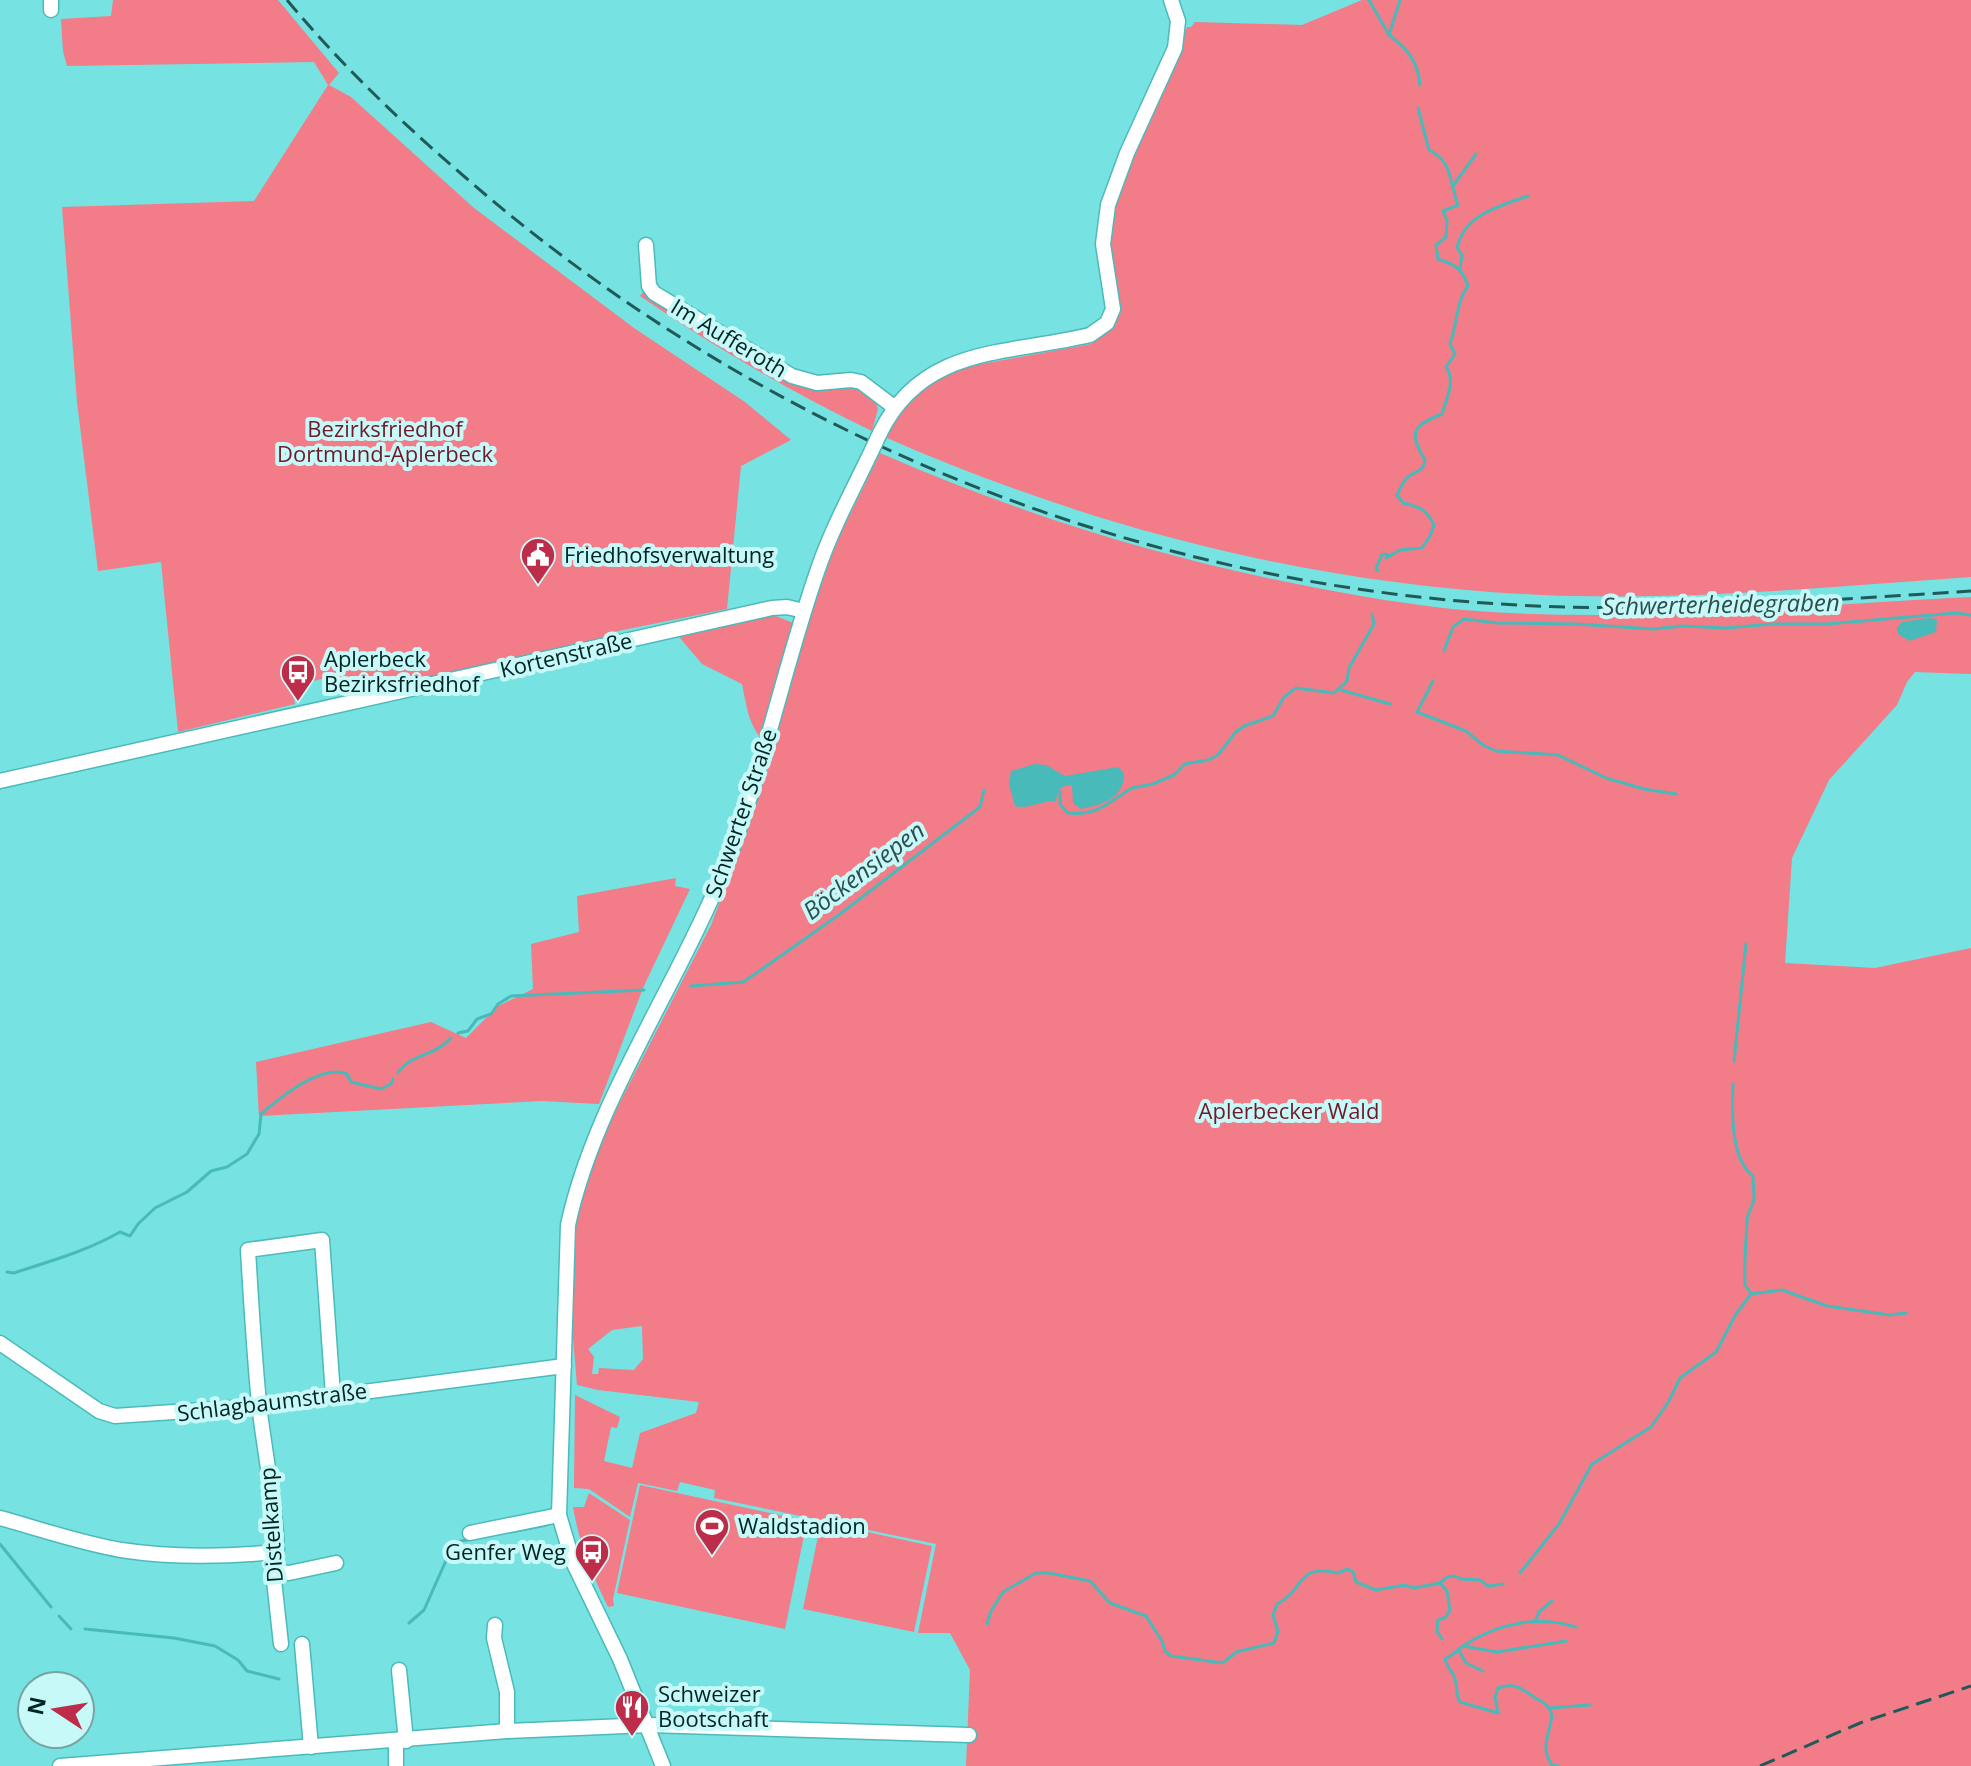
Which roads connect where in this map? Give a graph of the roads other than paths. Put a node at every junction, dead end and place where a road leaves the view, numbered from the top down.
1 (1171, 0) edge
2 (646, 245) dead end
3 (894, 407) junction
4 (804, 611) junction
5 (0, 781) edge
6 (0, 1343) edge
7 (564, 1366) junction
8 (333, 1395) junction
9 (259, 1406) junction
10 (559, 1515) junction
11 (0, 1518) edge
12 (470, 1533) dead end
13 (276, 1552) junction
14 (336, 1563) dead end
15 (278, 1572) junction
16 (495, 1625) dead end
17 (281, 1644) dead end
18 (302, 1644) dead end
19 (399, 1670) dead end
20 (649, 1725) junction
21 (507, 1731) junction
22 (969, 1735) dead end
23 (401, 1741) junction
24 (311, 1747) junction
25 (108, 1764) edge
26 (60, 1766) edge
27 (396, 1766) edge
28 (663, 1766) edge

1 - 3 street, Schwerter Straße
2 - 3 street, Im Aufferoth
3 - 4 street, Schwerter Straße, bridge
4 - 5 street, Kortenstraße
4 - 7 street, Schwerter Straße
6 - 9 street, Schlagbaumstraße
7 - 8 street, Schlagbaumstraße
7 - 10 street, Schwerter Straße
8 - 9 street, Schlagbaumstraße
8 - 9 street, Distelkamp
9 - 13 street, Distelkamp
10 - 12 street
10 - 20 street, Schwerter Straße
11 - 13 street
13 - 15 street, Distelkamp
14 - 15 street
15 - 17 street, Distelkamp
16 - 21 street
18 - 24 street
19 - 23 street
20 - 21 street
20 - 22 street
20 - 28 street, Schwerter Straße
21 - 23 street
23 - 24 street
23 - 27 street
24 - 25 street
25 - 26 street

